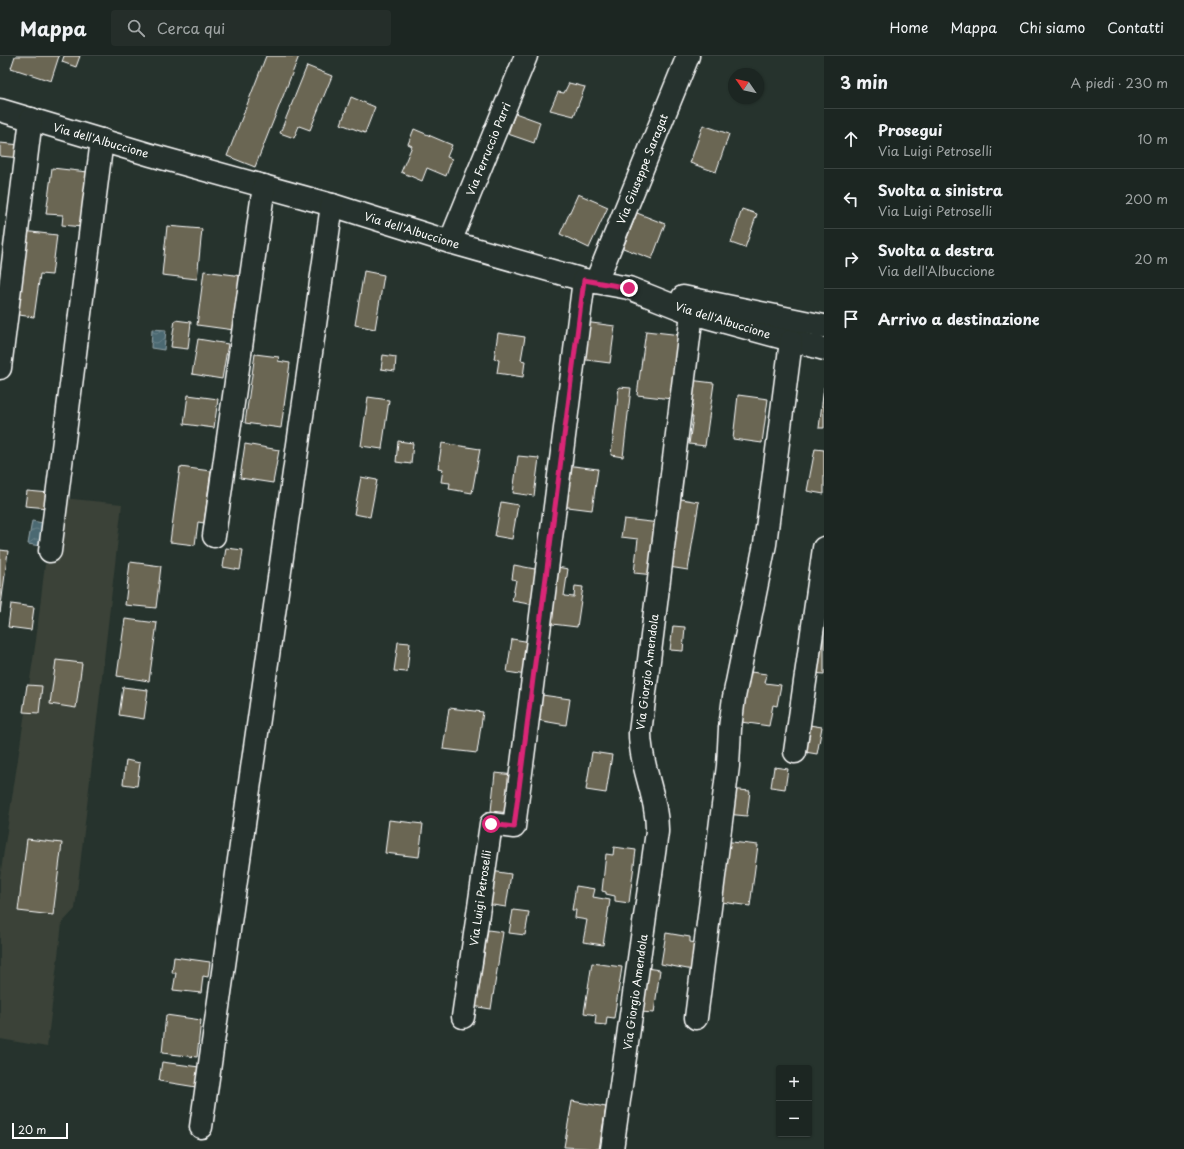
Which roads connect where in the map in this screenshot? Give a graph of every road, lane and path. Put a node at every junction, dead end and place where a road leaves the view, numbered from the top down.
1 (526, 56) edge
2 (688, 56) edge
3 (0, 110) edge
4 (32, 119) junction
5 (102, 140) junction
6 (264, 186) junction
7 (332, 205) junction
8 (450, 242) junction
9 (590, 281) junction
10 (629, 288) junction
11 (692, 313) junction
12 (824, 326) edge
13 (791, 340) junction
14 (824, 349) edge
15 (0, 368) edge
16 (214, 536) dead end
17 (824, 548) edge
18 (50, 552) dead end
19 (795, 752) dead end
20 (463, 1017) dead end
21 (696, 1018) dead end
22 (201, 1127) dead end
23 (612, 1149) edge

1 - 8 street, Via Ferruccio Parri
2 - 9 street, Via Giuseppe Saragat
3 - 4 street, Via dell'Albuccione
4 - 5 street, Via dell'Albuccione
4 - 15 street
5 - 6 street, Via dell'Albuccione
5 - 18 street
6 - 7 street, Via dell'Albuccione
6 - 16 street
7 - 8 street, Via dell'Albuccione
7 - 22 street
8 - 9 street, Via dell'Albuccione
9 - 10 street, Via dell'Albuccione
9 - 20 street, Via Luigi Petroselli
10 - 11 street, Via dell'Albuccione
10 - 12 street
11 - 13 street, Via dell'Albuccione
11 - 23 street, Via Giorgio Amendola
13 - 14 street, Via dell'Albuccione
13 - 21 street
17 - 19 street

